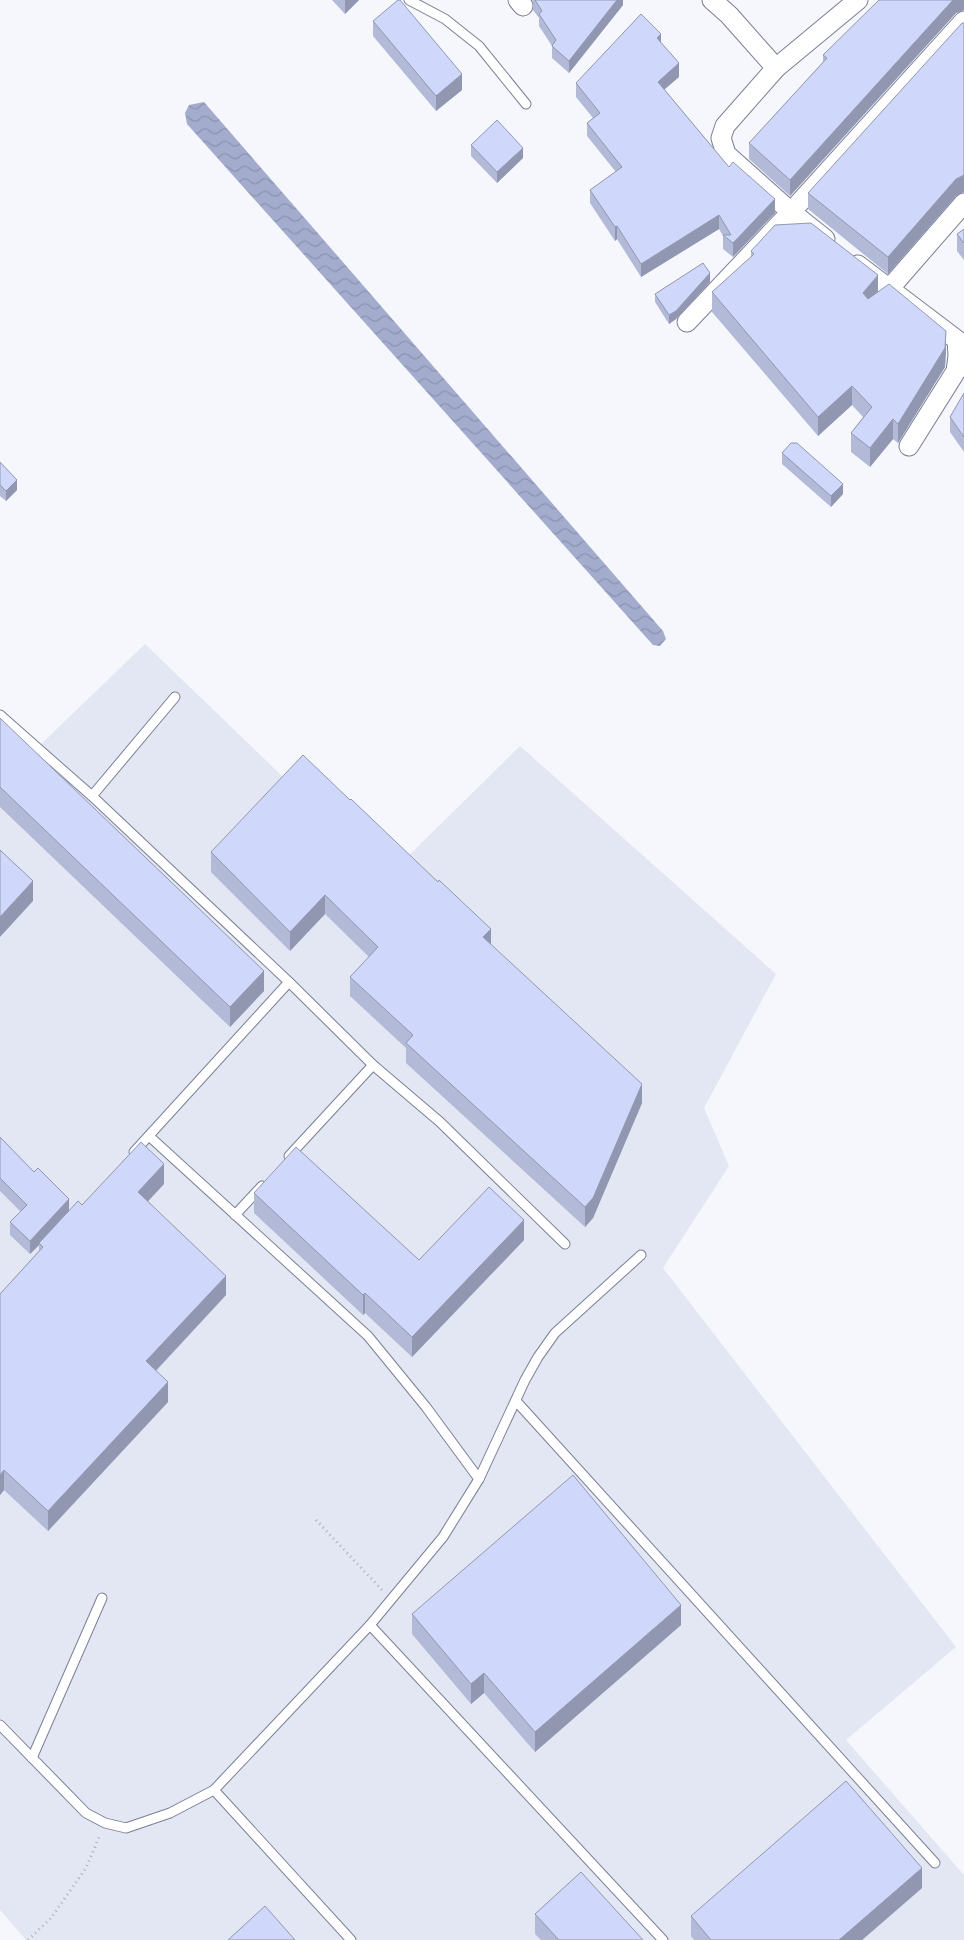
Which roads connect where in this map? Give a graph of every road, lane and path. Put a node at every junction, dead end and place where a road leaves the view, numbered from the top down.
1 (409, 0) edge
2 (712, 0) edge
3 (858, 0) edge
4 (732, 8) edge
5 (964, 21) edge
6 (776, 68) junction
7 (526, 104) dead end
8 (964, 203) edge
9 (791, 212) junction
10 (889, 290) junction
11 (687, 322) dead end
12 (961, 338) edge
13 (909, 446) dead end
14 (175, 697) dead end
15 (0, 715) edge
16 (92, 796) junction
17 (288, 982) junction
18 (373, 1065) junction
19 (149, 1136) junction
20 (129, 1158) edge
21 (285, 1161) edge
22 (265, 1182) edge
23 (235, 1215) junction
24 (565, 1244) dead end
25 (641, 1255) dead end
26 (516, 1401) junction
27 (479, 1480) junction
28 (316, 1520) dead end
29 (102, 1598) dead end
30 (392, 1600) junction
31 (370, 1625) junction
32 (0, 1725) edge
33 (32, 1758) junction
34 (214, 1790) junction
35 (105, 1823) junction
36 (935, 1864) dead end
37 (28, 1940) edge
38 (351, 1940) edge
39 (663, 1940) edge

1 - 7 lane
2 - 4 street
3 - 6 street
4 - 6 street
5 - 9 street
6 - 9 street
8 - 10 street
9 - 10 street
9 - 11 street
10 - 12 street
12 - 13 street
14 - 16 lane
15 - 16 lane
16 - 17 lane
17 - 18 lane
17 - 19 lane
18 - 21 lane
18 - 24 lane
19 - 20 lane
19 - 23 lane
22 - 23 lane
23 - 27 lane
25 - 26 lane
26 - 27 lane
26 - 36 lane
27 - 30 lane
28 - 30 path
29 - 33 lane
30 - 31 lane
31 - 34 lane
31 - 39 lane
32 - 33 lane
33 - 35 lane
34 - 35 lane
34 - 38 lane
35 - 37 path

